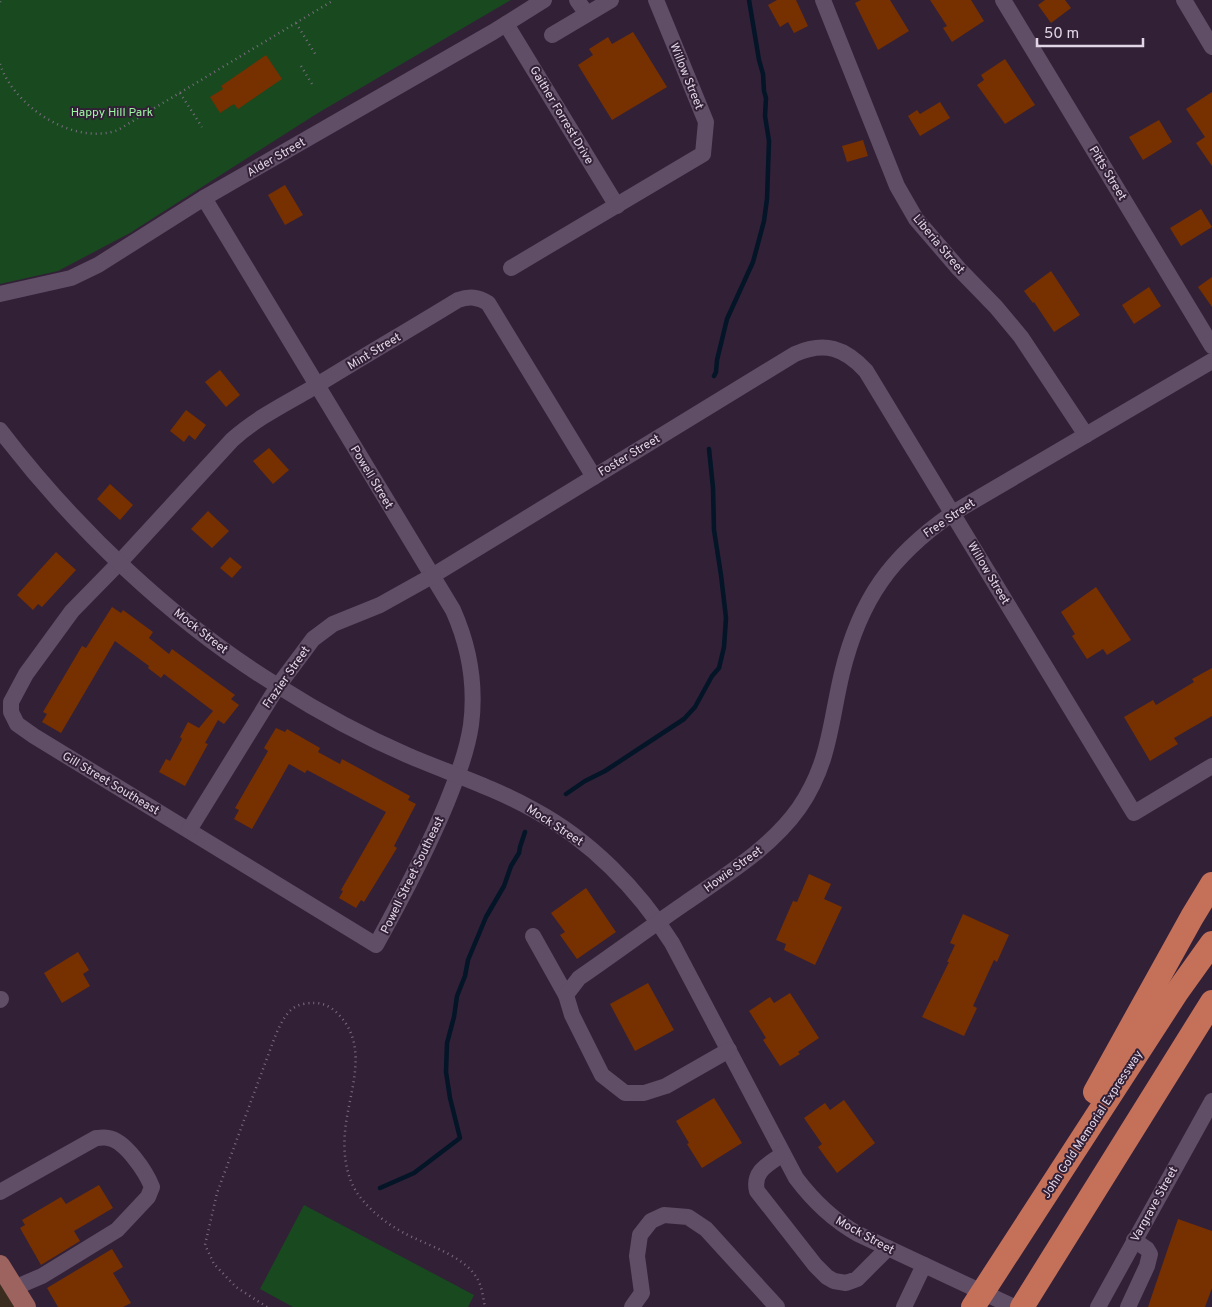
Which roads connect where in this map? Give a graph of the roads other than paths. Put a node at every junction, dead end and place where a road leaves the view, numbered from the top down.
1 (544, 0) edge
2 (577, 0) edge
3 (611, 0) edge
4 (656, 0) edge
5 (823, 0) edge
6 (1003, 0) edge
7 (1184, 0) edge
8 (586, 14) junction
9 (506, 24) junction
10 (552, 35) dead end
11 (1212, 46) edge
12 (204, 198) junction
13 (617, 206) junction
14 (512, 268) dead end
15 (0, 294) edge
16 (1212, 346) edge
17 (830, 348) joint
18 (1212, 361) edge
19 (316, 386) junction
20 (0, 430) edge
21 (1086, 435) junction
22 (594, 477) junction
23 (953, 513) junction
24 (120, 563) junction
25 (432, 576) junction
26 (278, 686) junction
27 (1212, 766) edge
28 (458, 776) junction
29 (800, 807) joint
30 (189, 830) junction
31 (1212, 884) edge
32 (658, 922) junction
33 (533, 936) dead end
34 (1212, 943) edge
35 (376, 945) joint
36 (566, 995) junction
37 (1212, 1002) edge
38 (1212, 1031) edge
39 (729, 1050) junction
40 (1212, 1101) edge
41 (1126, 1143) junction
42 (783, 1154) junction
43 (0, 1192) edge
44 (1141, 1244) junction
45 (888, 1248) junction
46 (1002, 1262) junction
47 (0, 1265) edge
48 (924, 1265) junction
49 (14, 1288) junction
50 (26, 1307) edge
51 (632, 1307) edge
52 (777, 1307) edge
53 (904, 1307) edge
54 (973, 1307) edge
55 (1014, 1307) edge
56 (1022, 1307) edge
57 (1098, 1307) edge
58 (1128, 1307) edge

1 - 9 street, Alder Street
2 - 8 street
3 - 8 street
4 - 13 street, Willow Street
5 - 21 street, Liberia Street
6 - 16 street, Pitts Street
7 - 11 street
8 - 10 street
9 - 12 street, Alder Street
9 - 13 street, Gaither Forrest Drive
12 - 15 street, Alder Street
12 - 19 street, Powell Street
13 - 14 street
17 - 22 street, Foster Street
17 - 23 street, Willow Street
18 - 21 street, Free Street
19 - 22 street, Mint Street
19 - 24 street, Mint Street
19 - 25 street, Powell Street
20 - 24 street, Mock Street
21 - 23 street, Free Street
22 - 25 street, Foster Street
23 - 27 street, Willow Street
23 - 29 street, Free Street
24 - 26 street, Mock Street
24 - 30 street, Gill Street Southeast
25 - 26 street, Frazier Street
25 - 28 street, Powell Street
26 - 28 street, Mock Street
26 - 30 street, Frazier Street
28 - 32 street, Mock Street
28 - 35 street, Powell Street Southeast
29 - 32 street, Howie Street
30 - 35 street, Gill Street Southeast
31 - 46 highway
32 - 36 street, Howie Street
32 - 39 street, Mock Street
33 - 36 street
34 - 46 highway, John Gold Memorial Expressway
36 - 39 street
37 - 41 highway
38 - 41 highway
39 - 42 street, Mock Street
40 - 44 street, Vargrave Street
41 - 56 highway
42 - 45 street, Mock Street
42 - 45 street
43 - 49 street
44 - 57 street, Vargrave Street
44 - 58 street
45 - 48 street, Mock Street
46 - 54 highway, John Gold Memorial Expressway
47 - 49 main road
48 - 53 street
48 - 55 street, Mock Street
49 - 50 main road
51 - 52 street

